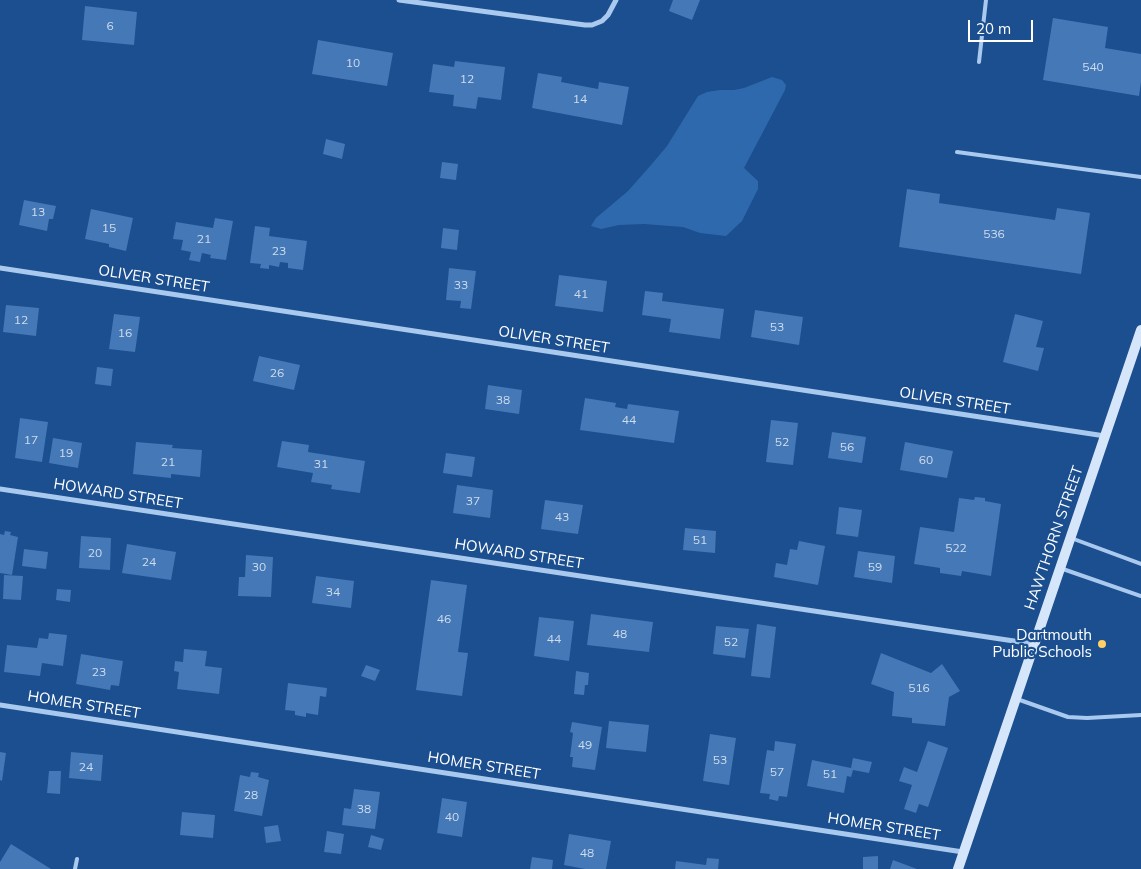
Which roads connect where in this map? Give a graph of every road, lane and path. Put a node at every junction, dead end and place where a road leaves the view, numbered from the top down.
1 (399, 0) edge
2 (616, 0) edge
3 (986, 0) edge
4 (979, 62) dead end
5 (957, 152) dead end
6 (1141, 177) edge
7 (0, 268) edge
8 (1141, 330) edge
9 (1105, 436) junction
10 (0, 489) edge
11 (1071, 538) junction
12 (1141, 564) edge
13 (1060, 568) junction
14 (1141, 596) edge
15 (1034, 644) junction
16 (1017, 699) junction
17 (0, 705) edge
18 (1141, 715) edge
19 (964, 852) junction
20 (77, 859) dead end
21 (75, 869) edge
22 (958, 869) edge

1 - 2 street
3 - 4 lane
5 - 6 lane
7 - 9 street, OLIVER STREET
8 - 9 main road, HAWTHORN STREET
9 - 11 main road, HAWTHORN STREET
10 - 15 street, HOWARD STREET
11 - 12 lane
11 - 13 main road, HAWTHORN STREET
13 - 14 lane
13 - 15 main road, HAWTHORN STREET
15 - 16 main road, HAWTHORN STREET
16 - 18 lane
16 - 19 main road, HAWTHORN STREET
17 - 19 street, HOMER STREET
19 - 22 main road, HAWTHORN STREET
20 - 21 lane

